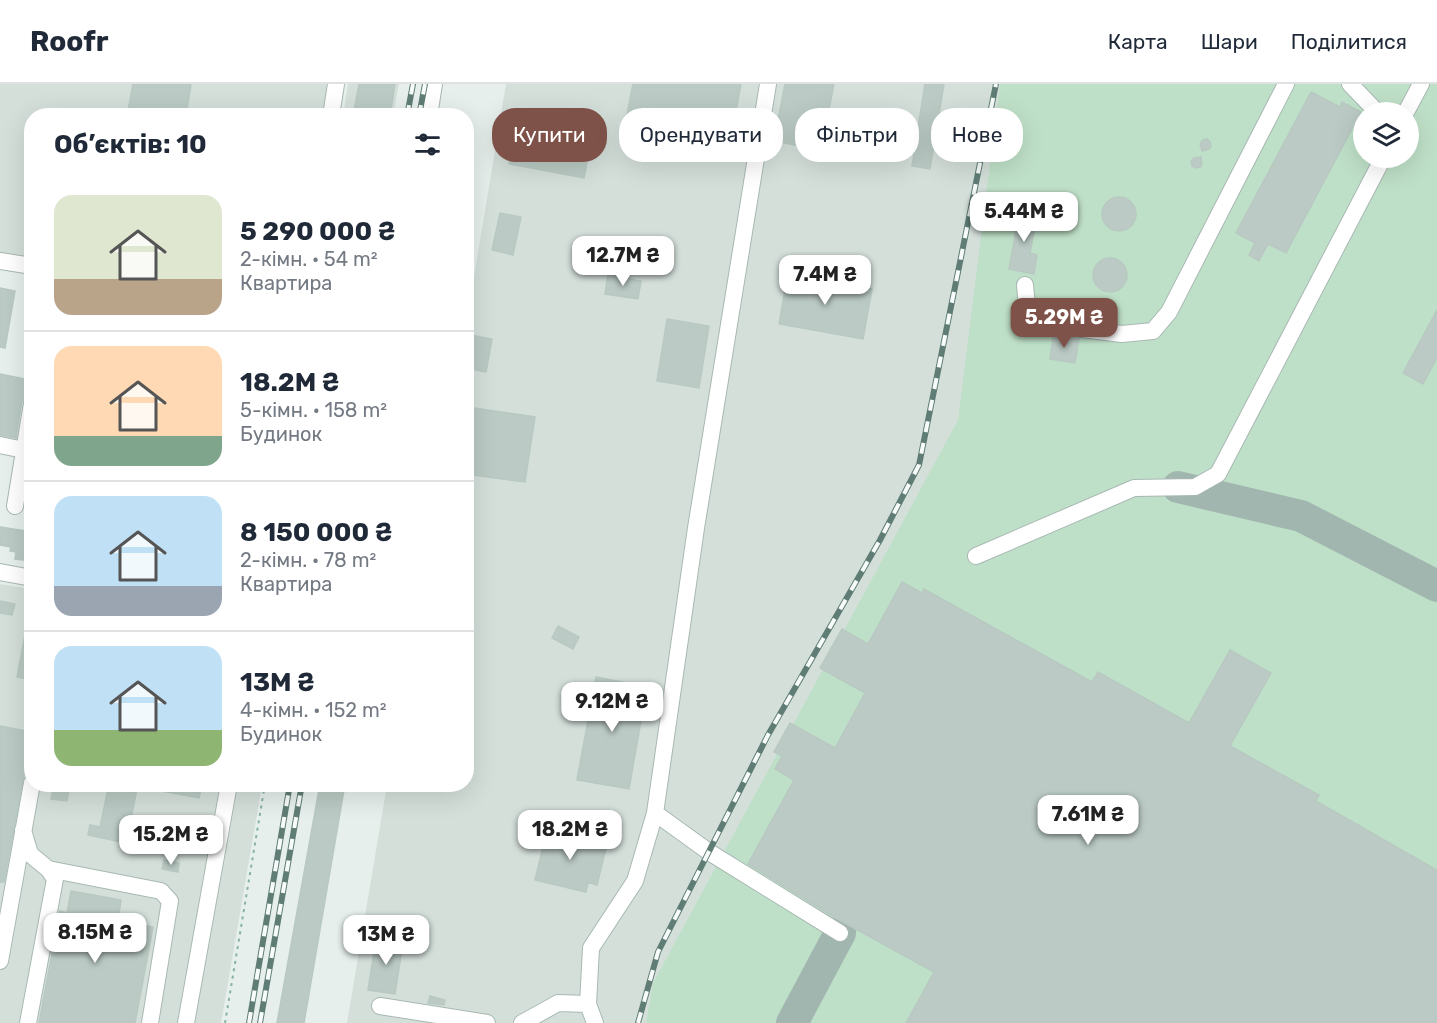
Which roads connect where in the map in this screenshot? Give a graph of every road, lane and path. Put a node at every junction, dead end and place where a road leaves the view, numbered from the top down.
1 (336, 84) edge
2 (434, 84) edge
3 (768, 84) edge
4 (1286, 84) edge
5 (1350, 84) edge
6 (1421, 84) edge
7 (1367, 102) edge
8 (1411, 102) edge
9 (332, 108) edge
10 (430, 108) edge
11 (1378, 168) edge
12 (0, 261) edge
13 (24, 265) edge
14 (1024, 285) dead end
15 (0, 445) edge
16 (24, 450) joint
17 (15, 506) dead end
18 (976, 556) dead end
19 (0, 572) edge
20 (24, 577) edge
21 (30, 792) edge
22 (228, 792) edge
23 (264, 792) edge
24 (655, 813) junction
25 (23, 830) junction
26 (48, 869) junction
27 (840, 933) dead end
28 (0, 961) edge
29 (588, 1004) junction
30 (380, 1006) dead end
31 (28, 1023) edge
32 (150, 1023) edge
33 (186, 1023) edge
34 (225, 1023) edge
35 (487, 1023) edge
36 (522, 1023) edge
37 (595, 1023) edge

1 - 9 street
2 - 10 street
3 - 24 street
4 - 14 street
5 - 7 street
6 - 8 street
11 - 18 street
12 - 13 street
15 - 16 street
16 - 17 street
19 - 20 street
21 - 25 street
22 - 33 street
23 - 34 path
24 - 27 street
24 - 29 street
25 - 26 street
25 - 28 street
26 - 31 street
26 - 32 street
29 - 36 street
29 - 37 street
30 - 35 street

